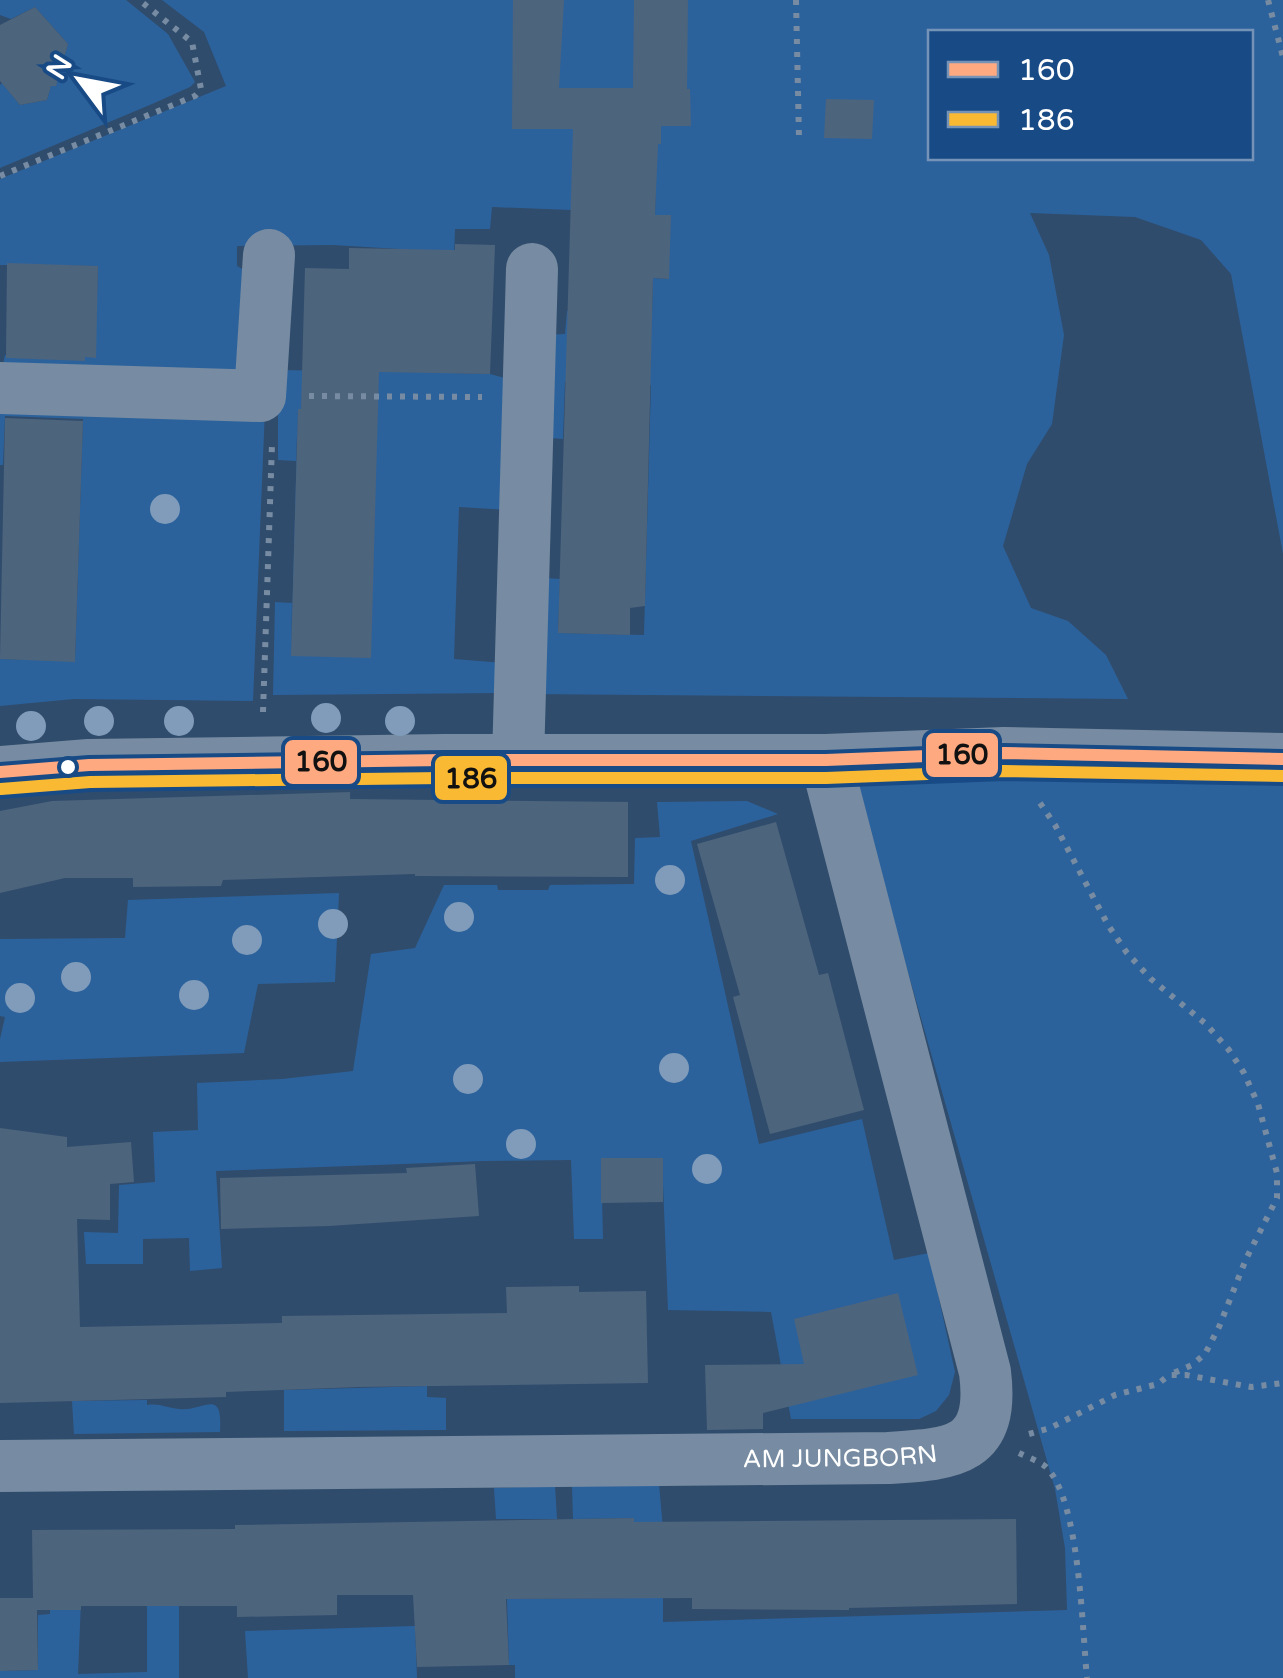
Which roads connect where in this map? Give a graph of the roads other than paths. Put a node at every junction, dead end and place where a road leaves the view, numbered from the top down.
1 (269, 255) dead end
2 (532, 269) dead end
3 (0, 388) edge
4 (1283, 759) edge
5 (518, 760) junction
6 (826, 760) junction
7 (0, 772) edge
8 (0, 1466) edge

1 - 3 street
2 - 5 street
4 - 6 street
5 - 6 street
5 - 7 street
6 - 8 street, AM JUNGBORN

